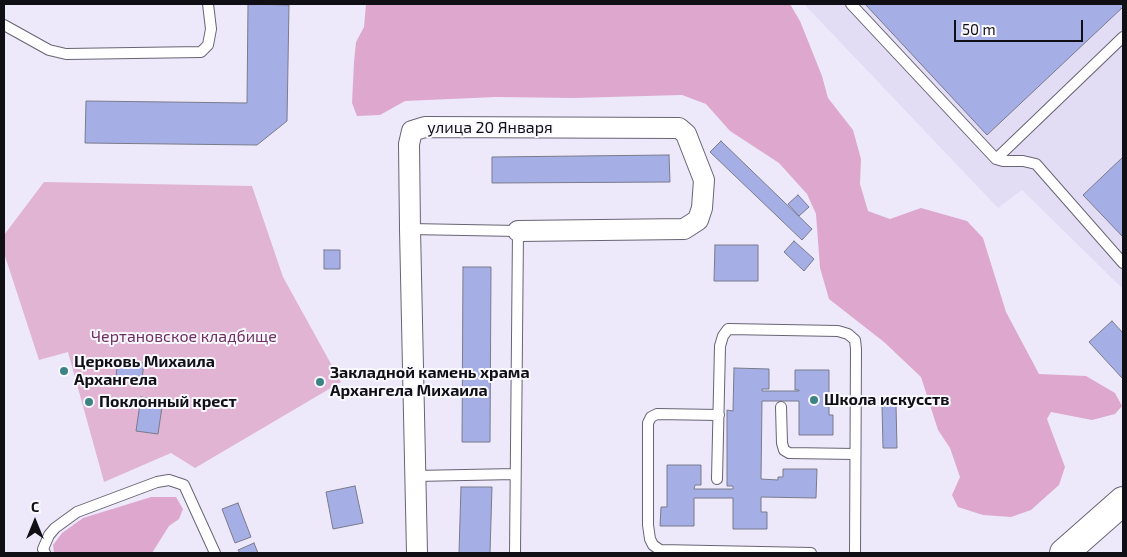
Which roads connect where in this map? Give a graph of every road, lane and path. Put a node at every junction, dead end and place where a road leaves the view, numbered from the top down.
1 (208, 4) edge
2 (851, 4) edge
3 (4, 25) edge
4 (1123, 37) edge
5 (996, 159) junction
6 (410, 229) junction
7 (518, 231) junction
8 (1123, 263) edge
9 (781, 406) dead end
10 (719, 415) junction
11 (855, 454) junction
12 (515, 474) junction
13 (415, 476) junction
14 (717, 479) dead end
15 (1123, 501) edge
16 (44, 553) edge
17 (215, 553) edge
18 (417, 553) edge
19 (515, 553) edge
20 (811, 553) edge
21 (854, 553) edge
22 (1064, 553) edge

1 - 3 lane
2 - 5 lane
4 - 5 lane
5 - 8 lane
6 - 7 lane
6 - 7 street, улица 20 Января
6 - 13 street, улица 20 Января
7 - 12 lane
9 - 11 lane
10 - 11 lane
10 - 14 lane
10 - 20 lane
11 - 21 lane
12 - 13 lane
12 - 19 lane
13 - 18 street, улица 20 Января
15 - 22 street
16 - 17 lane

